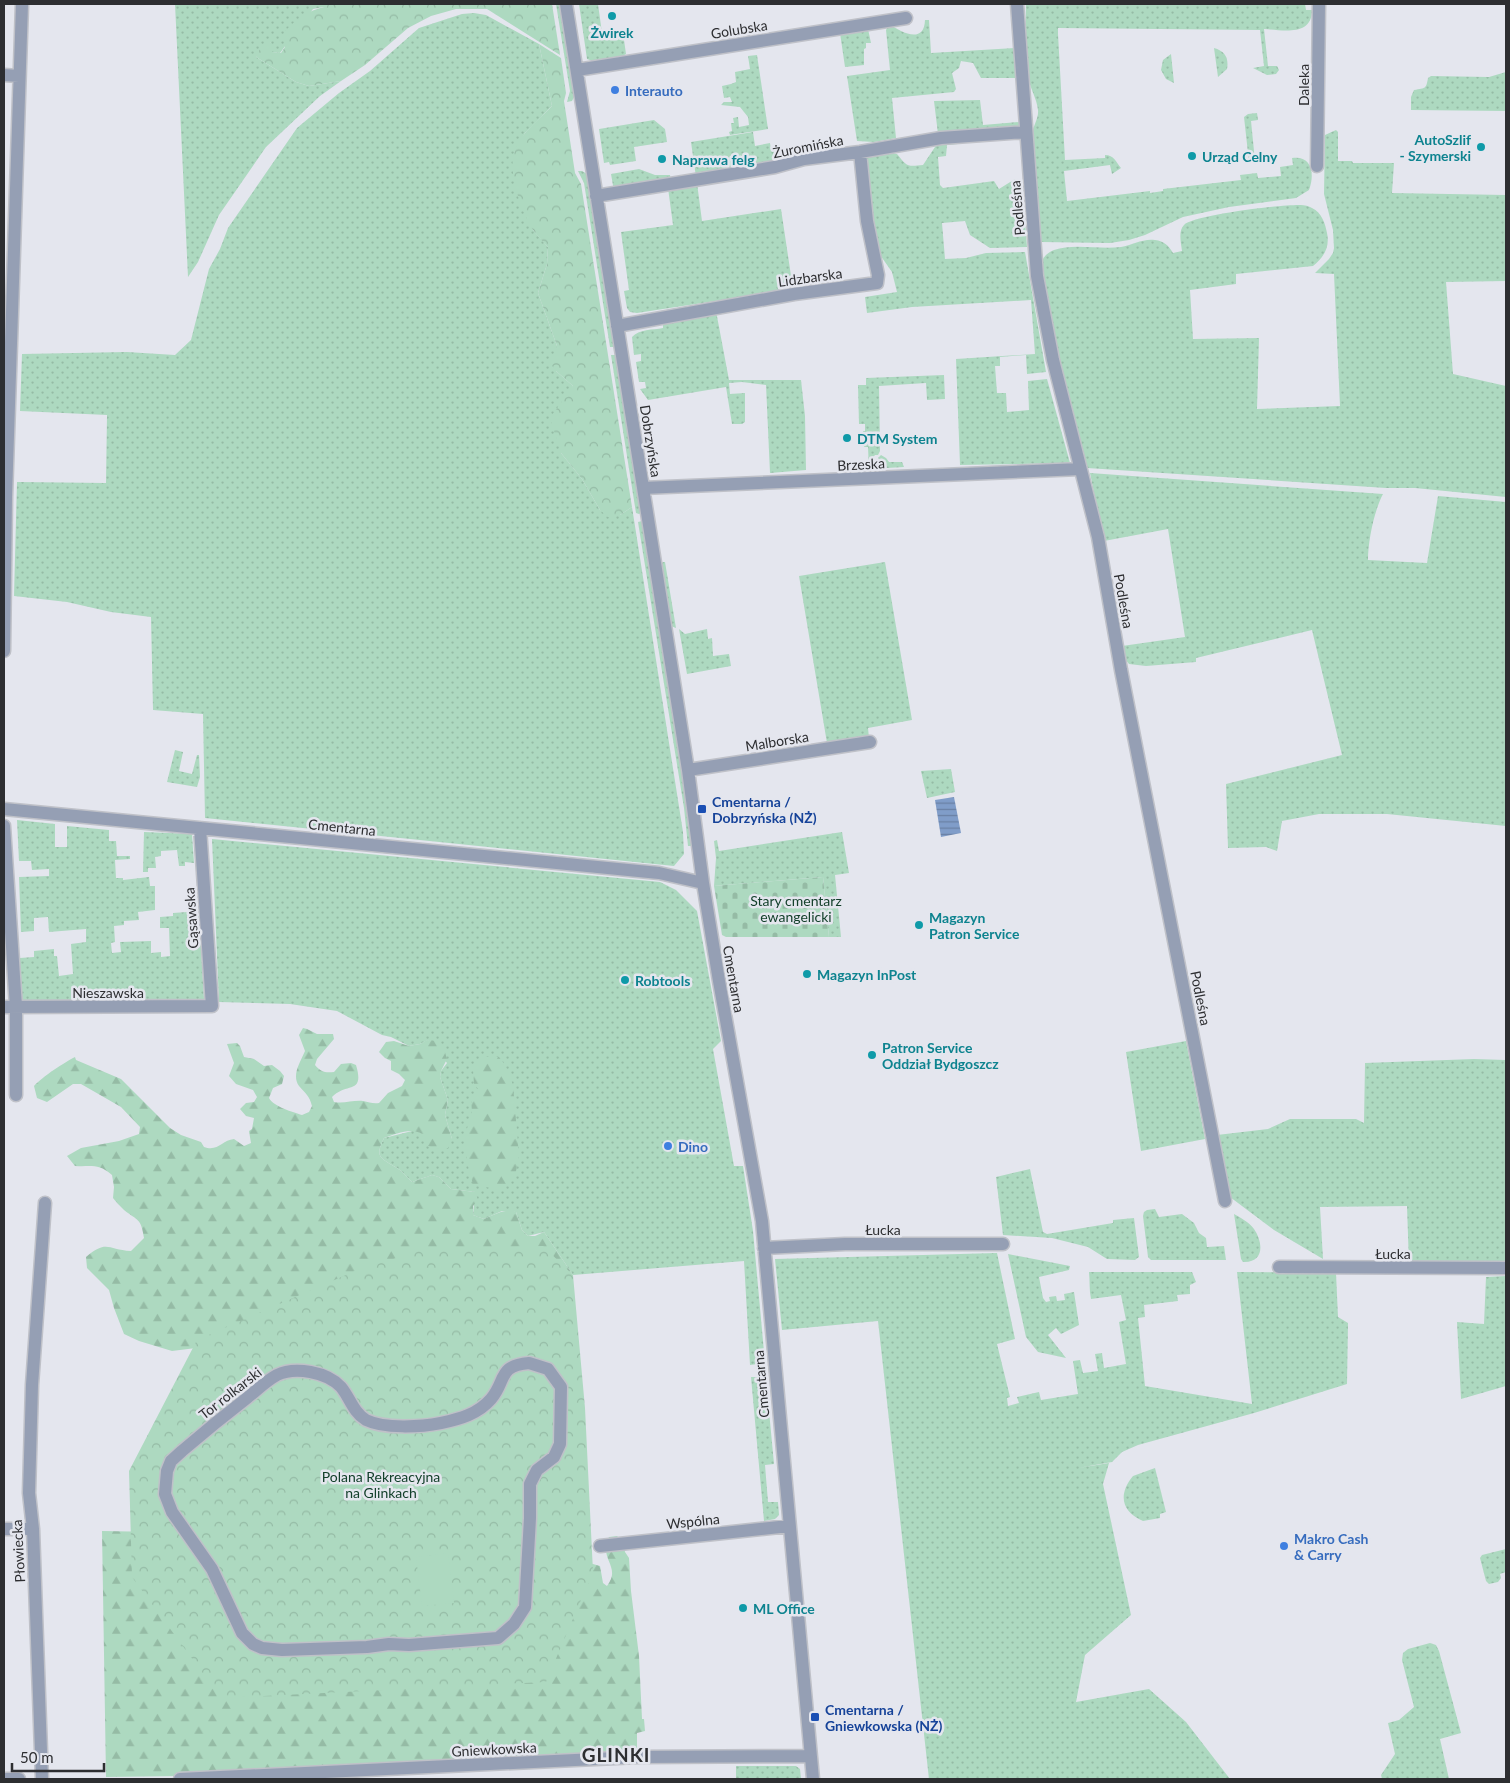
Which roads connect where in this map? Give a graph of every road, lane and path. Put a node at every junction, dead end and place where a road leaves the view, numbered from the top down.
1 (22, 4) edge
2 (566, 4) edge
3 (1017, 4) edge
4 (1319, 4) edge
5 (906, 18) dead end
6 (576, 70) junction
7 (4, 75) edge
8 (19, 76) junction
9 (1026, 132) junction
10 (860, 152) junction
11 (1317, 166) dead end
12 (596, 196) junction
13 (617, 326) junction
14 (8, 347) edge
15 (1080, 469) junction
16 (643, 488) junction
17 (5, 497) edge
18 (4, 646) edge
19 (4, 651) edge
20 (870, 742) dead end
21 (688, 770) junction
22 (4, 809) edge
23 (4, 826) edge
24 (200, 828) junction
25 (703, 883) junction
26 (212, 1006) joint
27 (10, 1007) edge
28 (16, 1095) dead end
29 (1225, 1201) dead end
30 (45, 1202) dead end
31 (1002, 1244) dead end
32 (764, 1248) junction
33 (1279, 1267) dead end
34 (1506, 1268) edge
35 (789, 1526) junction
36 (4, 1529) edge
37 (34, 1529) junction
38 (600, 1546) dead end
39 (498, 1638) joint
40 (811, 1756) junction
41 (4, 1778) edge
42 (19, 1779) edge
43 (42, 1779) edge
44 (180, 1779) edge
45 (813, 1779) edge

1 - 8 street
2 - 6 street, Dobrzyńska
3 - 9 street, Podleśna
4 - 11 street, Daleka
5 - 6 street, Golubska
6 - 12 street, Dobrzyńska
7 - 8 street
8 - 14 street
9 - 10 street, Żuromińska
9 - 15 street, Podleśna
10 - 12 street, Żuromińska
10 - 13 street, Lidzbarska
12 - 13 street, Dobrzyńska
13 - 16 street, Dobrzyńska
14 - 17 street
15 - 16 street, Brzeska
15 - 29 street, Podleśna
16 - 21 street, Dobrzyńska
17 - 18 street
18 - 19 street
20 - 21 street, Malborska
21 - 25 street, Dobrzyńska
22 - 24 street, Cmentarna
23 - 27 street
24 - 25 street, Cmentarna
24 - 26 street, Gąsawska
25 - 32 street, Cmentarna
26 - 27 street, Nieszawska
27 - 28 street
30 - 37 street, Płowiecka
31 - 32 street, Łucka
32 - 35 street, Cmentarna
33 - 34 street, Łucka
35 - 38 street, Wspólna
35 - 40 street, Cmentarna
36 - 37 street
37 - 43 street, Płowiecka
39 - 39 street, Tor rolkarski
40 - 44 street, Gniewkowska
40 - 45 street, Cmentarna
41 - 42 street

